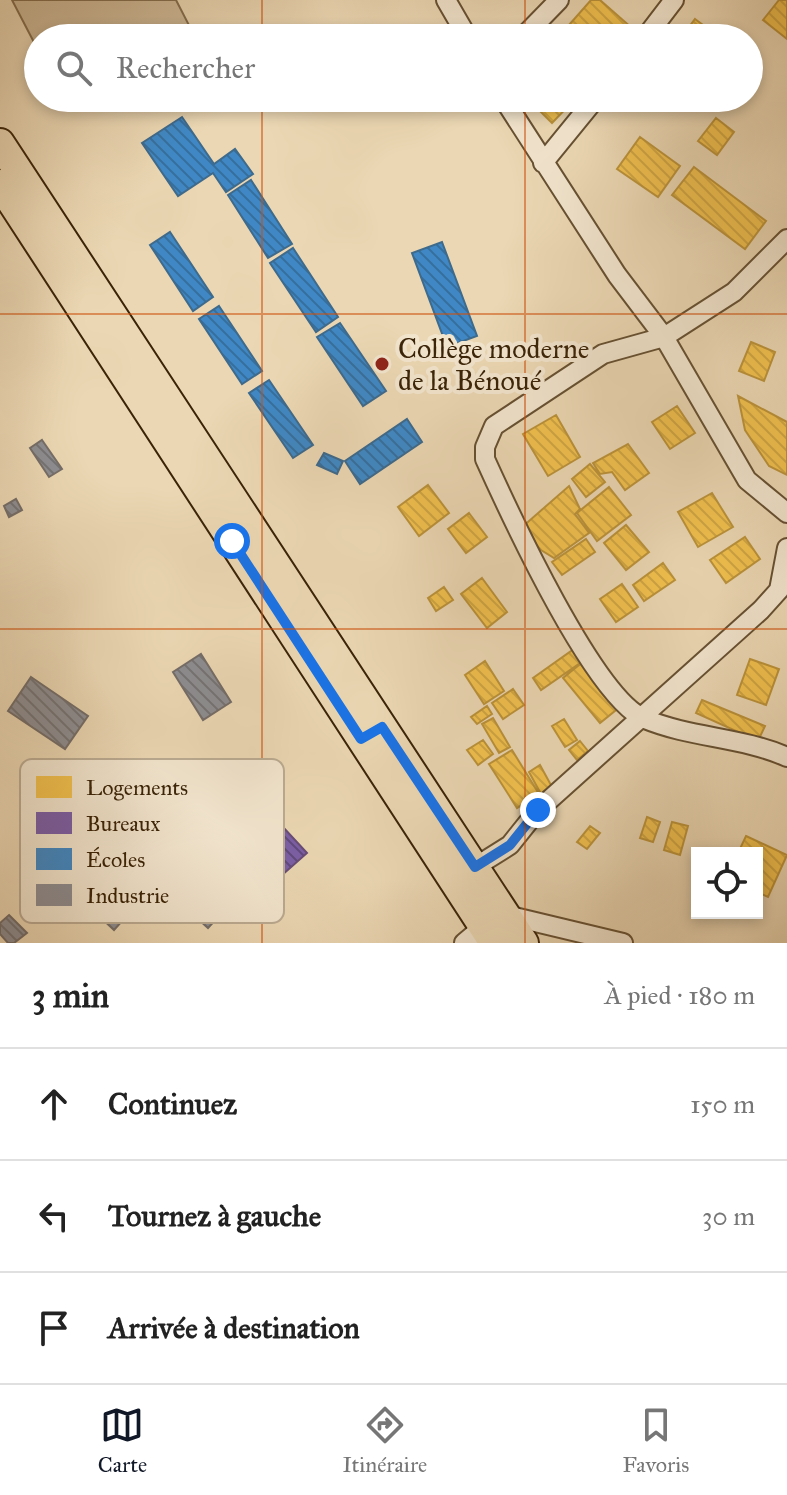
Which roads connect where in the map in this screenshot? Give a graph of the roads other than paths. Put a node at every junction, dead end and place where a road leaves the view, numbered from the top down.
1 (446, 0) edge
2 (559, 0) edge
3 (674, 0) edge
4 (460, 24) edge
5 (536, 24) edge
6 (656, 24) edge
7 (512, 112) edge
8 (585, 112) edge
9 (0, 143) edge
10 (543, 163) junction
11 (0, 184) edge
12 (28, 205) junction
13 (787, 239) edge
14 (664, 337) junction
15 (787, 513) edge
16 (787, 548) edge
17 (641, 717) junction
18 (371, 733) junction
19 (787, 757) edge
20 (475, 867) junction
21 (487, 932) edge
22 (524, 943) edge
23 (623, 943) edge

1 - 4 street
2 - 5 street
3 - 6 street
7 - 10 street
8 - 10 street
9 - 12 main road
10 - 14 street
11 - 12 main road
12 - 18 main road
13 - 14 street
14 - 15 street
14 - 17 street
16 - 17 street
17 - 19 street
17 - 20 street
18 - 20 main road
18 - 21 main road
20 - 21 main road
21 - 22 main road
21 - 23 street

